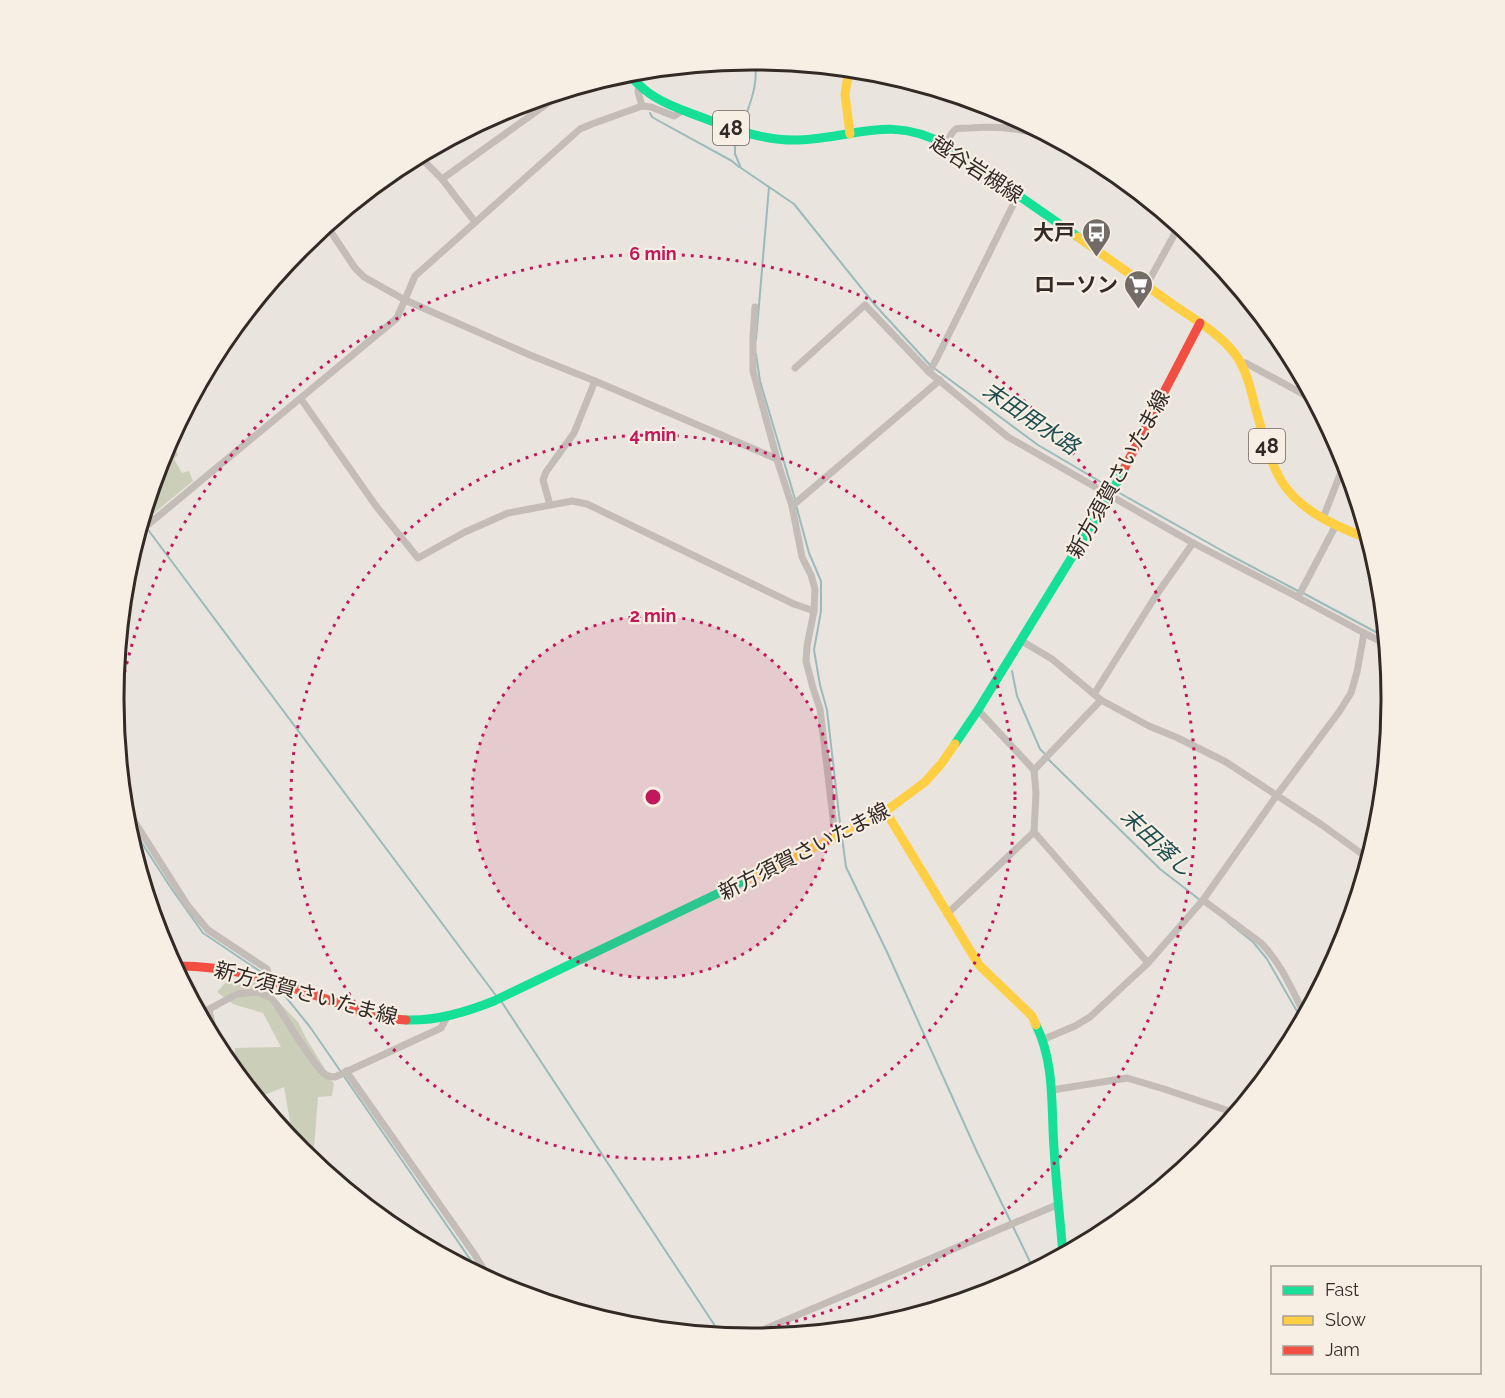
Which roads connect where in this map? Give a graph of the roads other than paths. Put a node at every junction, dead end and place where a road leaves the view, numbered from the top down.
1 (846, 78) edge
2 (637, 82) edge
3 (639, 84) junction
4 (543, 106) edge
5 (642, 106) junction
6 (683, 110) junction
7 (1019, 130) edge
8 (850, 134) junction
9 (946, 145) junction
10 (426, 162) edge
11 (442, 179) junction
12 (1018, 195) junction
13 (475, 222) junction
14 (331, 232) edge
15 (1175, 234) edge
16 (1146, 286) junction
17 (405, 300) junction
18 (755, 307) dead end
19 (1200, 323) junction
20 (1241, 363) junction
21 (795, 368) dead end
22 (929, 372) junction
23 (940, 380) junction
24 (595, 381) junction
25 (1301, 393) edge
26 (301, 399) junction
27 (777, 459) junction
28 (1340, 475) edge
29 (1110, 495) junction
30 (550, 505) junction
31 (792, 506) junction
32 (1323, 518) junction
33 (148, 525) edge
34 (1336, 525) junction
35 (1360, 535) edge
36 (1193, 543) junction
37 (1298, 597) junction
38 (814, 611) junction
39 (1364, 633) junction
40 (1020, 640) junction
41 (1378, 640) edge
42 (1095, 694) junction
43 (1101, 700) junction
44 (978, 710) junction
45 (1034, 770) junction
46 (1277, 795) junction
47 (886, 812) junction
48 (137, 825) edge
49 (1034, 832) junction
50 (838, 836) junction
51 (1362, 854) edge
52 (1203, 900) junction
53 (946, 914) junction
54 (1148, 963) junction
55 (184, 966) edge
56 (266, 980) junction
57 (257, 992) junction
58 (1300, 1006) edge
59 (209, 1010) joint
60 (211, 1017) edge
61 (447, 1017) junction
62 (1042, 1040) junction
63 (346, 1071) junction
64 (1052, 1090) junction
65 (1227, 1110) edge
66 (1059, 1204) junction
67 (1062, 1246) edge
68 (481, 1266) edge
69 (769, 1327) edge

1 - 8 main road
2 - 3 main road, 越谷岩槻線 / 48
3 - 5 street
3 - 6 main road, 越谷岩槻線 / 48
4 - 11 street
5 - 6 street
5 - 13 street
6 - 8 main road, 越谷岩槻線 / 48
7 - 9 street
8 - 9 main road, 越谷岩槻線 / 48
9 - 12 main road, 越谷岩槻線 / 48
10 - 11 street
11 - 13 street
12 - 16 main road, 越谷岩槻線 / 48
12 - 22 street
13 - 17 street
14 - 17 street
15 - 16 street
16 - 19 main road, 越谷岩槻線 / 48
17 - 24 street
17 - 26 street
18 - 27 street
19 - 20 main road, 越谷岩槻線 / 48
19 - 29 main road, 新方須賀さいたま線
20 - 25 street
20 - 32 main road, 越谷岩槻線 / 48
21 - 22 street
22 - 23 street
23 - 29 street
23 - 31 street
24 - 27 street
24 - 30 street
26 - 30 street
26 - 33 street
27 - 31 street
28 - 32 street
29 - 36 street
29 - 40 main road, 新方須賀さいたま線
30 - 38 street
31 - 38 street
32 - 34 main road, 越谷岩槻線 / 48
34 - 35 main road, 越谷岩槻線 / 48
34 - 37 street
36 - 37 street
36 - 42 street
37 - 39 street
38 - 50 street
39 - 41 street
39 - 46 street
40 - 42 street
40 - 44 main road, 新方須賀さいたま線
42 - 43 street
43 - 45 street
43 - 46 street
44 - 45 street
44 - 47 main road, 新方須賀さいたま線
45 - 49 street
46 - 51 street
46 - 52 street
47 - 50 main road, 新方須賀さいたま線
47 - 53 main road
48 - 56 street
49 - 53 street
49 - 54 street
50 - 61 main road, 新方須賀さいたま線
52 - 54 street
52 - 58 street
53 - 62 main road
54 - 62 street
55 - 56 main road, 新方須賀さいたま線
56 - 57 street
56 - 61 main road, 新方須賀さいたま線
57 - 59 street
57 - 63 street
59 - 60 street
61 - 63 street
62 - 64 main road
63 - 68 street
64 - 65 street
64 - 66 main road
66 - 67 main road
66 - 69 street

